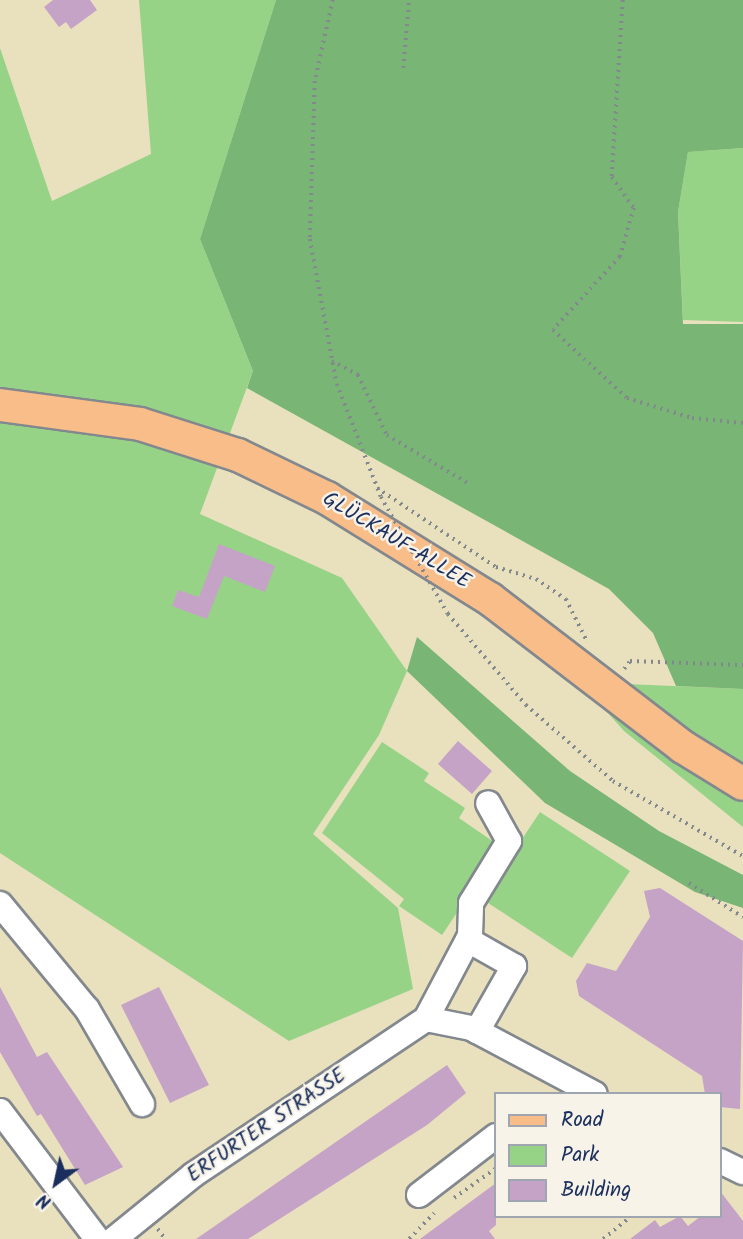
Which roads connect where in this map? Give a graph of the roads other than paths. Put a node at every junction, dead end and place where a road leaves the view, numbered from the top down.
1 (0, 405) edge
2 (743, 784) edge
3 (488, 803) dead end
4 (5, 896) edge
5 (468, 940) junction
6 (426, 1019) junction
7 (477, 1031) junction
8 (561, 1088) edge
9 (584, 1092) edge
10 (142, 1104) dead end
11 (0, 1111) edge
12 (494, 1138) edge
13 (722, 1162) edge
14 (743, 1172) edge
15 (419, 1195) dead end
16 (97, 1239) edge
17 (114, 1239) edge

1 - 2 main road, GLÜCKAUF-ALLEE
3 - 5 street
4 - 10 street
5 - 6 street
5 - 7 street
6 - 7 street
6 - 17 street, ERFURTER STRASSE
7 - 8 street
8 - 9 street
11 - 16 street
12 - 15 street
13 - 14 street

